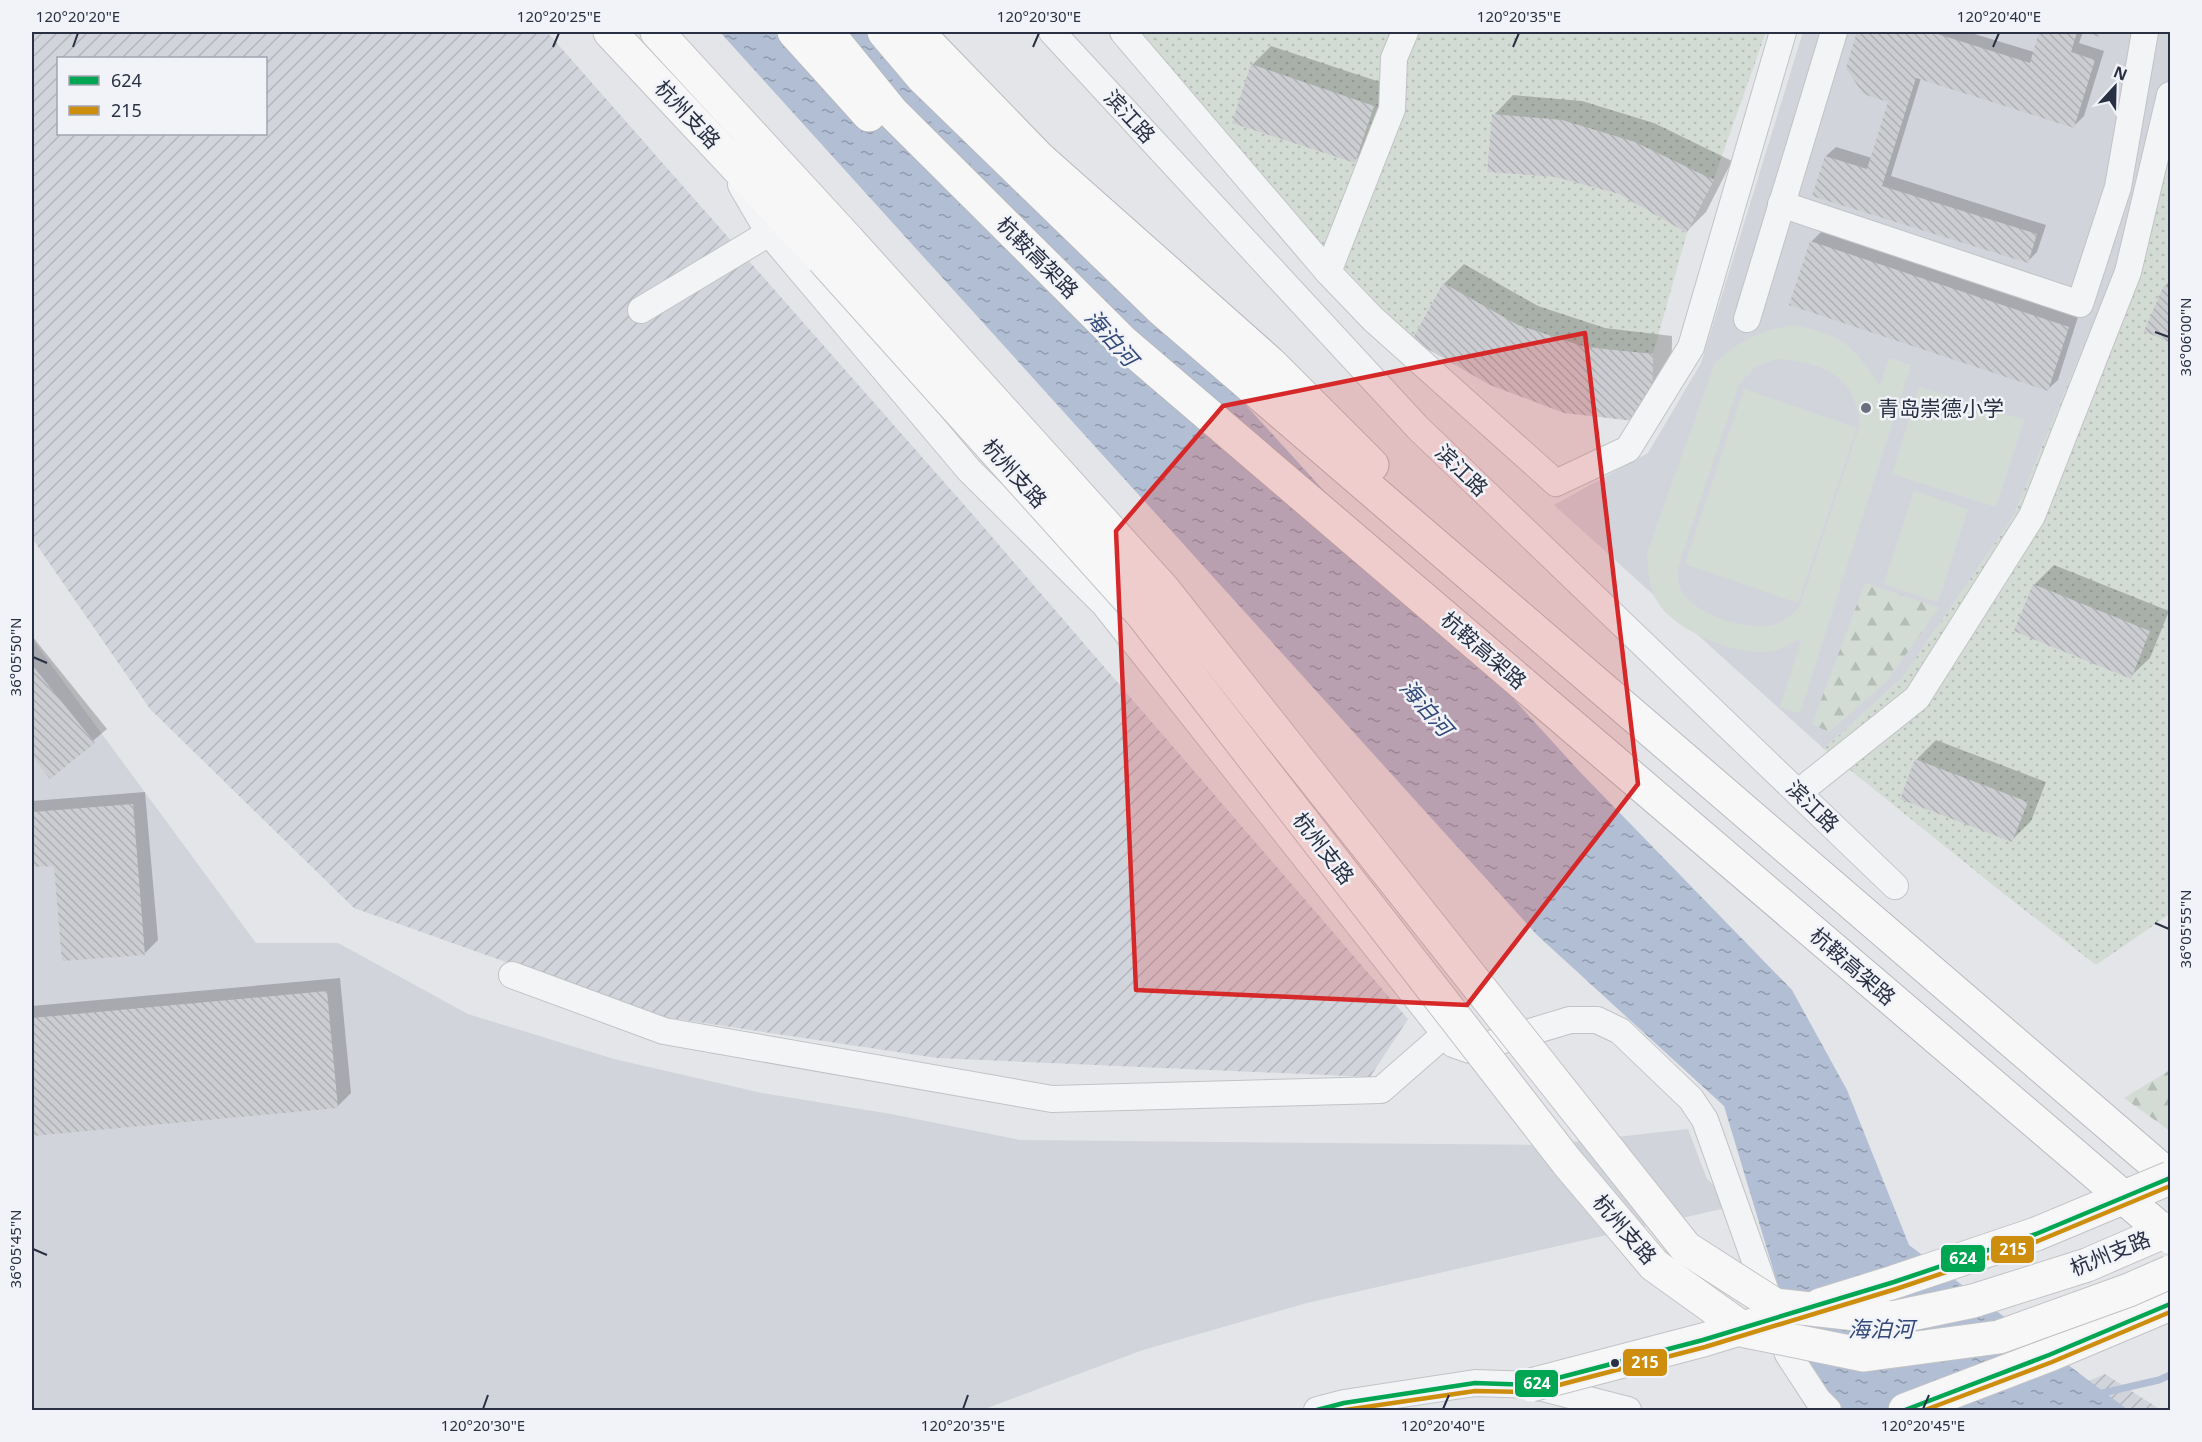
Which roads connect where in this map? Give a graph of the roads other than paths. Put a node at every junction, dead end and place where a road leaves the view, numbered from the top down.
1 (610, 32) edge
2 (657, 32) edge
3 (794, 32) edge
4 (827, 32) edge
5 (884, 32) edge
6 (917, 32) edge
7 (1052, 32) edge
8 (1123, 32) edge
9 (1405, 32) edge
10 (1783, 32) edge
11 (1834, 32) edge
12 (2145, 32) edge
13 (2170, 95) edge
14 (722, 151) junction
15 (1781, 204) junction
16 (769, 233) junction
17 (835, 249) junction
18 (1328, 272) junction
19 (641, 310) dead end
20 (1748, 319) dead end
21 (1168, 380) junction
22 (1554, 647) junction
23 (1799, 792) junction
24 (1896, 886) dead end
25 (512, 975) dead end
26 (1445, 1034) junction
27 (2170, 1178) edge
28 (2170, 1228) edge
29 (2170, 1237) edge
30 (2170, 1272) edge
31 (2170, 1304) edge
32 (1531, 1385) junction
33 (1317, 1410) edge
34 (1628, 1410) edge
35 (1828, 1410) edge
36 (1905, 1410) edge

1 - 14 main road, 杭州支路
2 - 17 main road, 杭州支路
3 - 21 main road
4 - 21 main road, 杭鞍高架路
5 - 22 main road
6 - 22 main road
7 - 23 street, 滨江路
8 - 18 street
9 - 18 street
10 - 18 street
11 - 15 street
12 - 15 street
13 - 23 street
14 - 16 street
14 - 17 main road, 杭州支路
15 - 20 street
16 - 19 street
16 - 26 street
17 - 28 main road, 杭州支路, bridge
17 - 30 main road, 杭州支路, bridge
21 - 29 main road, 杭鞍高架路, bridge
22 - 27 main road
23 - 24 street, 滨江路
25 - 26 street
26 - 35 street
27 - 32 main road, bridge
31 - 36 main road
32 - 33 street
32 - 34 street

